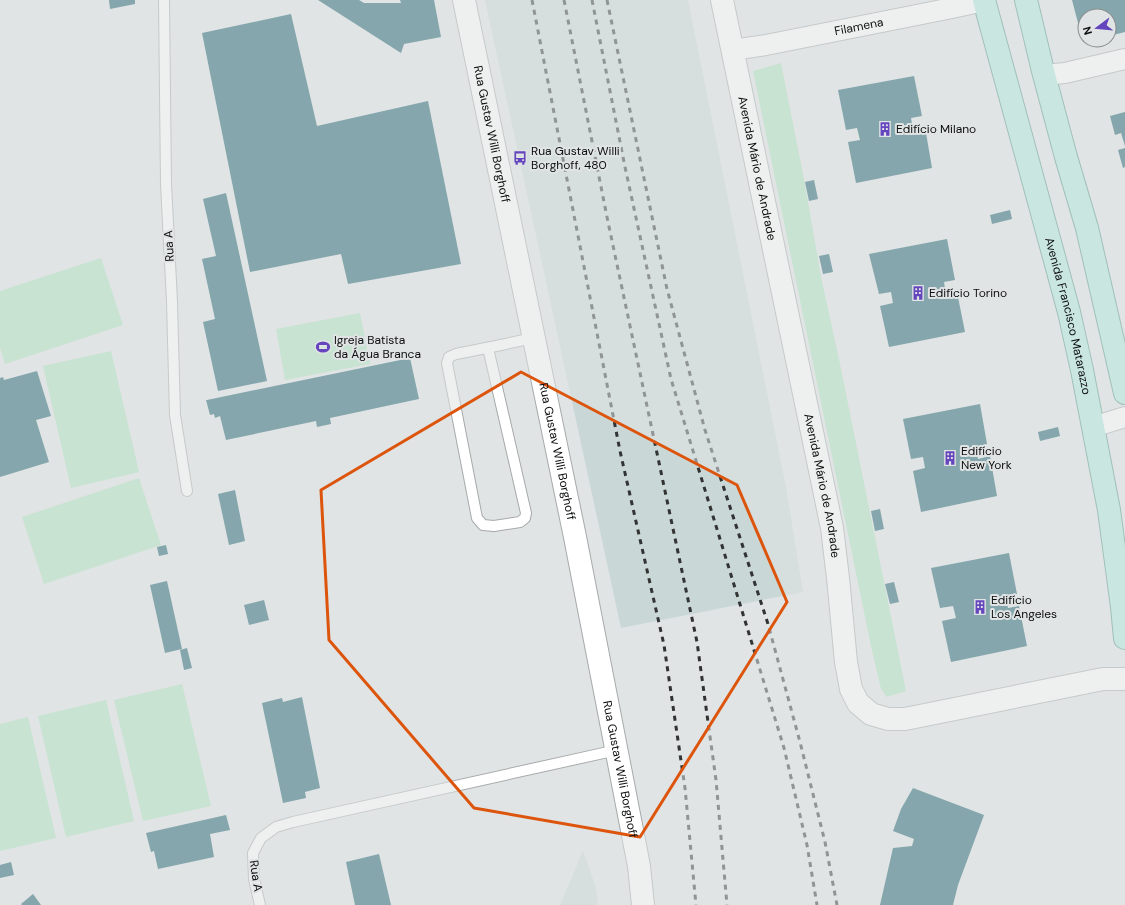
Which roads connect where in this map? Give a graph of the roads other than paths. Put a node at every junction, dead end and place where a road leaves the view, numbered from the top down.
1 (164, 0) edge
2 (464, 0) edge
3 (722, 0) edge
4 (984, 0) edge
5 (1026, 0) edge
6 (732, 50) junction
7 (1125, 59) edge
8 (1044, 75) junction
9 (533, 338) junction
10 (488, 348) junction
11 (1125, 393) edge
12 (1125, 418) edge
13 (1093, 427) junction
14 (187, 491) dead end
15 (1125, 638) edge
16 (1125, 679) edge
17 (617, 750) junction
18 (260, 905) edge
19 (643, 905) edge

1 - 14 lane, Rua A
2 - 9 street, Rua Gustav Willi Borghoff
3 - 6 street, Avenida Mário de Andrade
4 - 6 street, Filamena
4 - 13 main road, Avenida Francisco Matarazzo
5 - 8 main road
6 - 16 street, Avenida Mário de Andrade
7 - 8 street
8 - 11 main road
9 - 10 lane
9 - 17 street, Rua Gustav Willi Borghoff
10 - 10 lane
12 - 13 street
13 - 15 main road, Avenida Francisco Matarazzo
17 - 18 lane, Rua A
17 - 19 street, Rua Gustav Willi Borghoff

